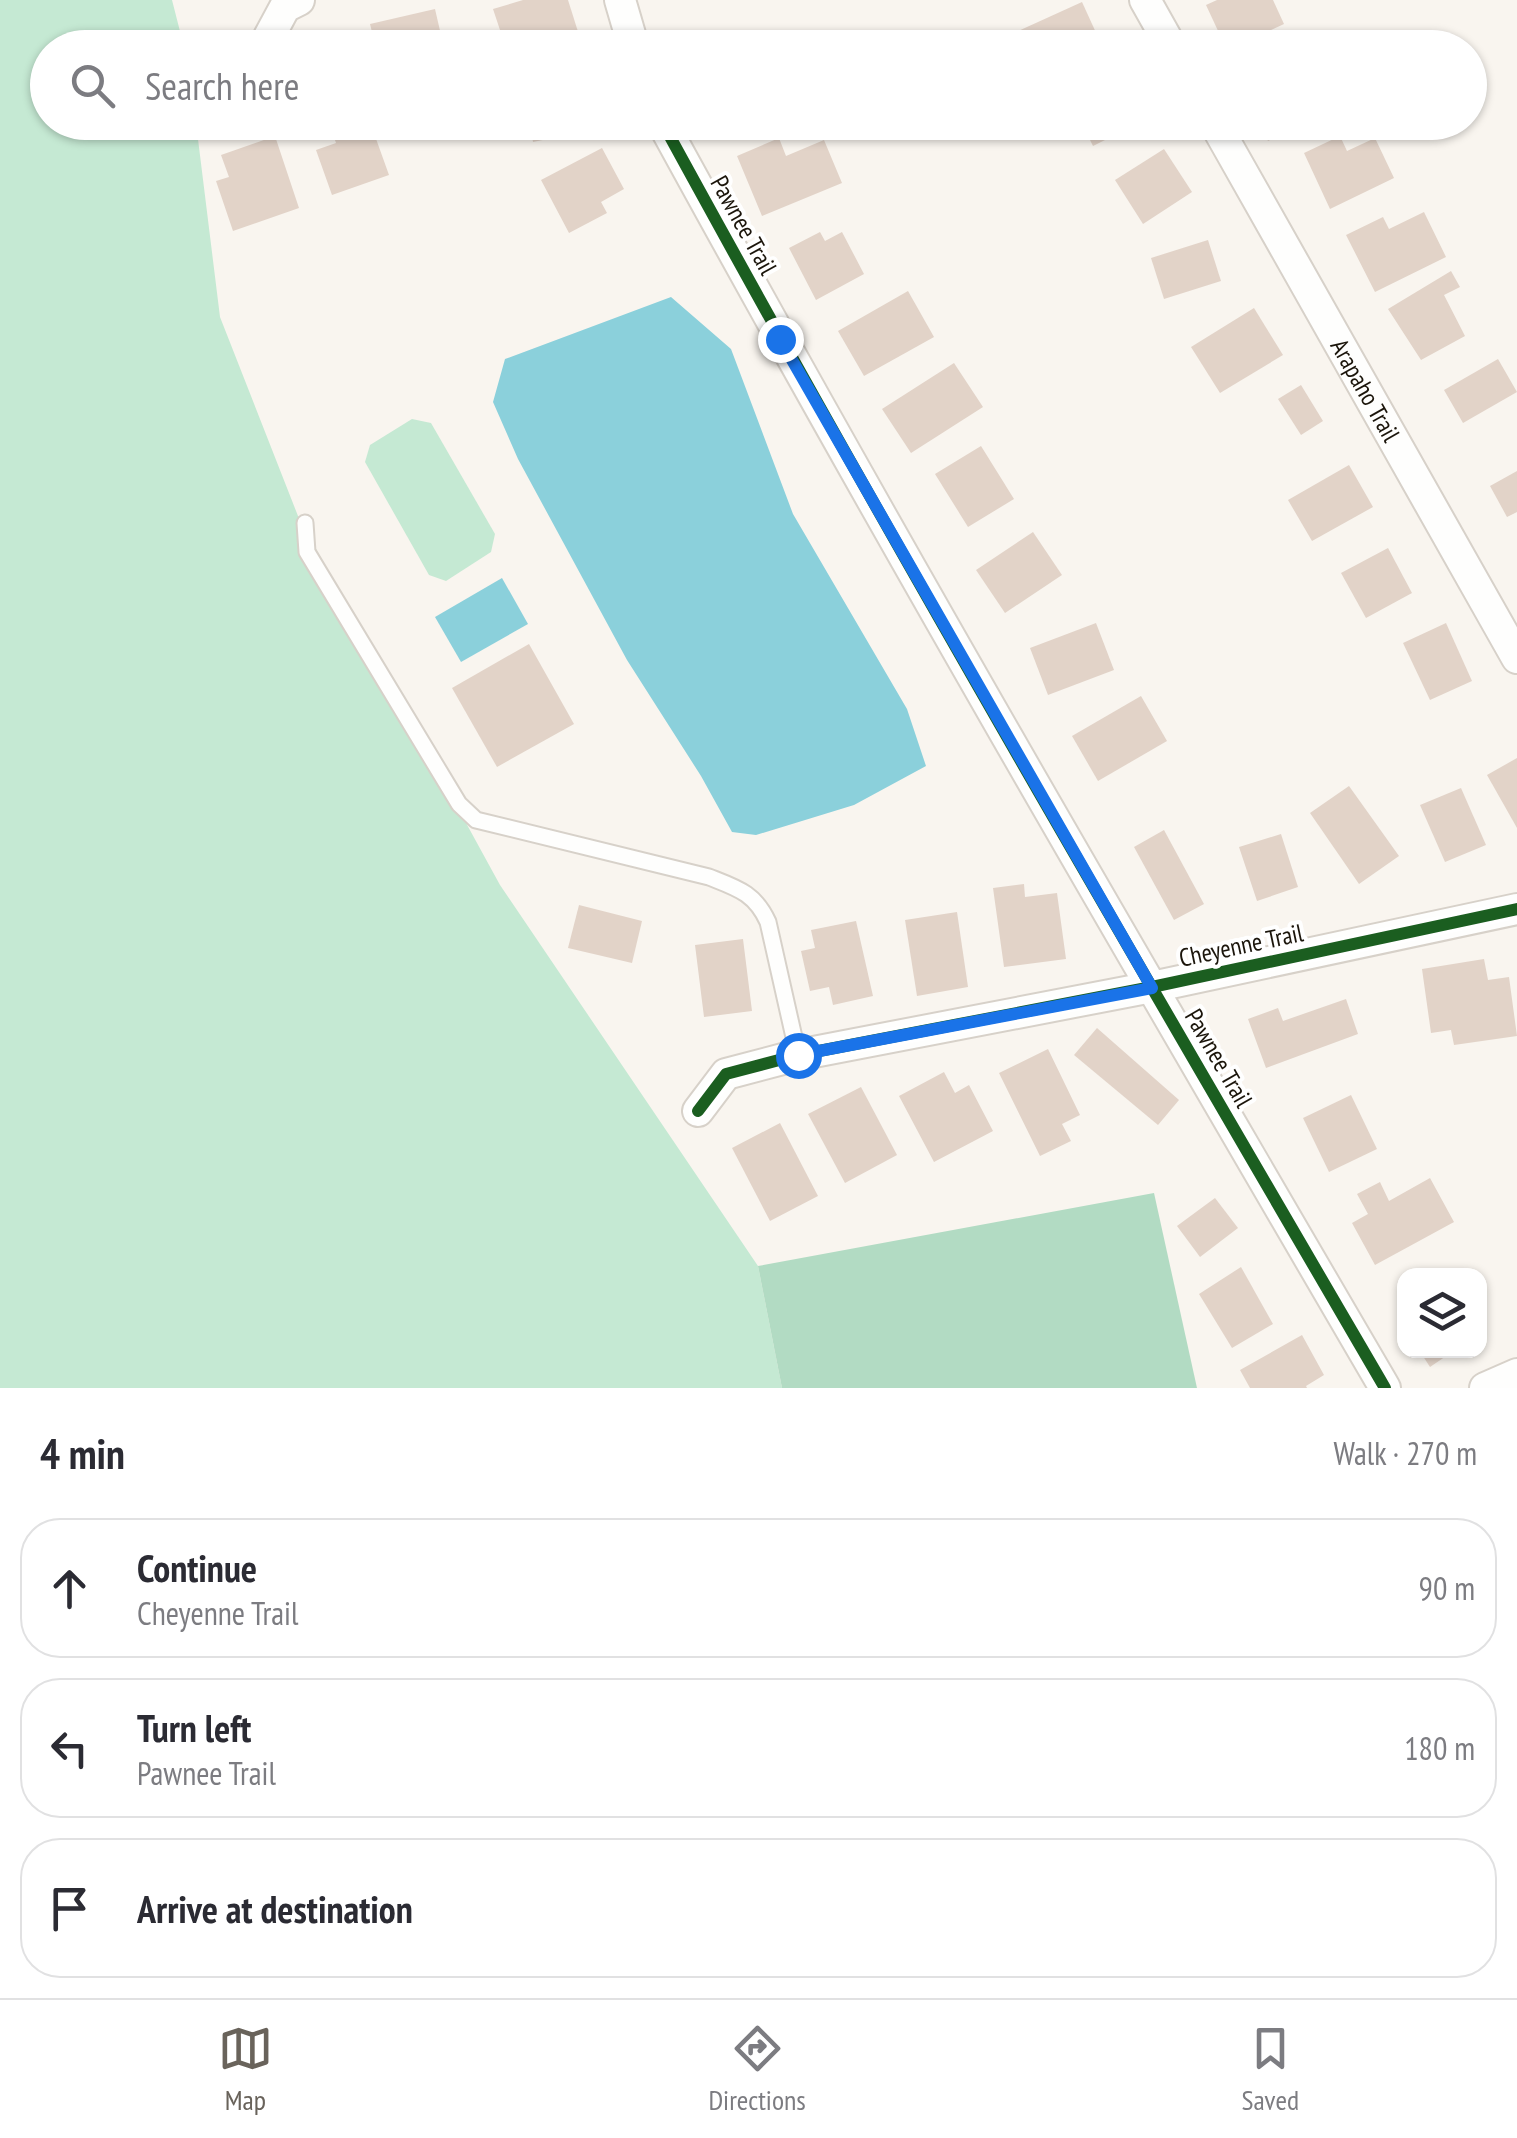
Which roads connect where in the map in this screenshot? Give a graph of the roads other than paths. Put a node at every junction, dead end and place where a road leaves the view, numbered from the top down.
1 (299, 0) edge
2 (620, 0) edge
3 (1145, 0) edge
4 (273, 30) edge
5 (629, 30) edge
6 (1162, 30) edge
7 (672, 140) edge
8 (1224, 140) edge
9 (305, 523) dead end
10 (1517, 658) edge
11 (1517, 909) edge
12 (1152, 988) junction
13 (798, 1055) junction
14 (698, 1111) dead end
15 (1517, 1374) edge
16 (1385, 1388) edge
17 (1485, 1388) edge

1 - 4 street
2 - 5 street
3 - 6 street
7 - 12 street, Pawnee Trail
8 - 10 street, Arapaho Trail
9 - 13 lane
11 - 12 street, Cheyenne Trail
12 - 13 street, Cheyenne Trail
12 - 16 street, Pawnee Trail
13 - 14 street, Cheyenne Trail
15 - 17 street

